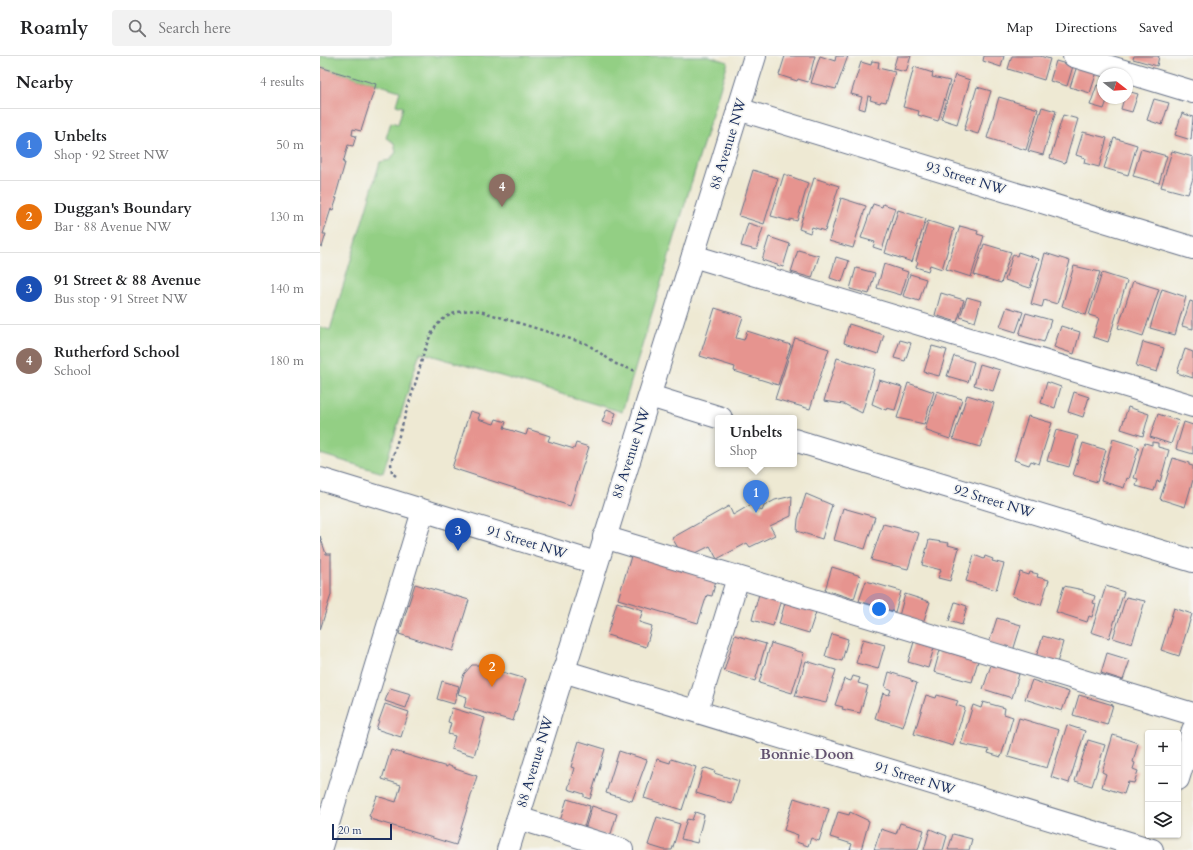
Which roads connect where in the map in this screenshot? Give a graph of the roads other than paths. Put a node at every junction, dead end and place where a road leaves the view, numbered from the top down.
1 (755, 56) edge
2 (1074, 56) edge
3 (1193, 92) edge
4 (738, 109) junction
5 (1193, 248) edge
6 (693, 256) junction
7 (650, 396) junction
8 (1193, 406) edge
9 (715, 416) edge
10 (797, 441) edge
11 (320, 479) edge
12 (423, 511) junction
13 (604, 538) junction
14 (1193, 561) edge
15 (596, 563) junction
16 (738, 578) junction
17 (563, 671) junction
18 (697, 710) junction
19 (1193, 714) edge
20 (1193, 730) edge
21 (1181, 769) edge
22 (518, 818) junction
23 (1160, 838) edge
24 (320, 849) edge
25 (323, 850) edge
26 (508, 850) edge
27 (622, 850) edge
28 (1152, 850) edge
29 (1156, 850) edge

1 - 4 street, 88 Avenue NW
2 - 3 street
4 - 5 street, 93 Street NW
4 - 6 street, 88 Avenue NW
6 - 7 street, 88 Avenue NW
6 - 8 street
7 - 9 street
7 - 13 street, 88 Avenue NW
10 - 14 street, 92 Street NW
11 - 12 street, 91 Street NW
12 - 15 street, 91 Street NW
12 - 24 street
13 - 15 street, 88 Avenue NW
13 - 16 street
15 - 17 street, 88 Avenue NW
16 - 18 street
16 - 19 street
17 - 18 street, 91 Street NW
17 - 22 street, 88 Avenue NW
18 - 28 street, 91 Street NW
20 - 21 street
22 - 26 street, 88 Avenue NW
22 - 27 street
23 - 29 street
24 - 25 street

